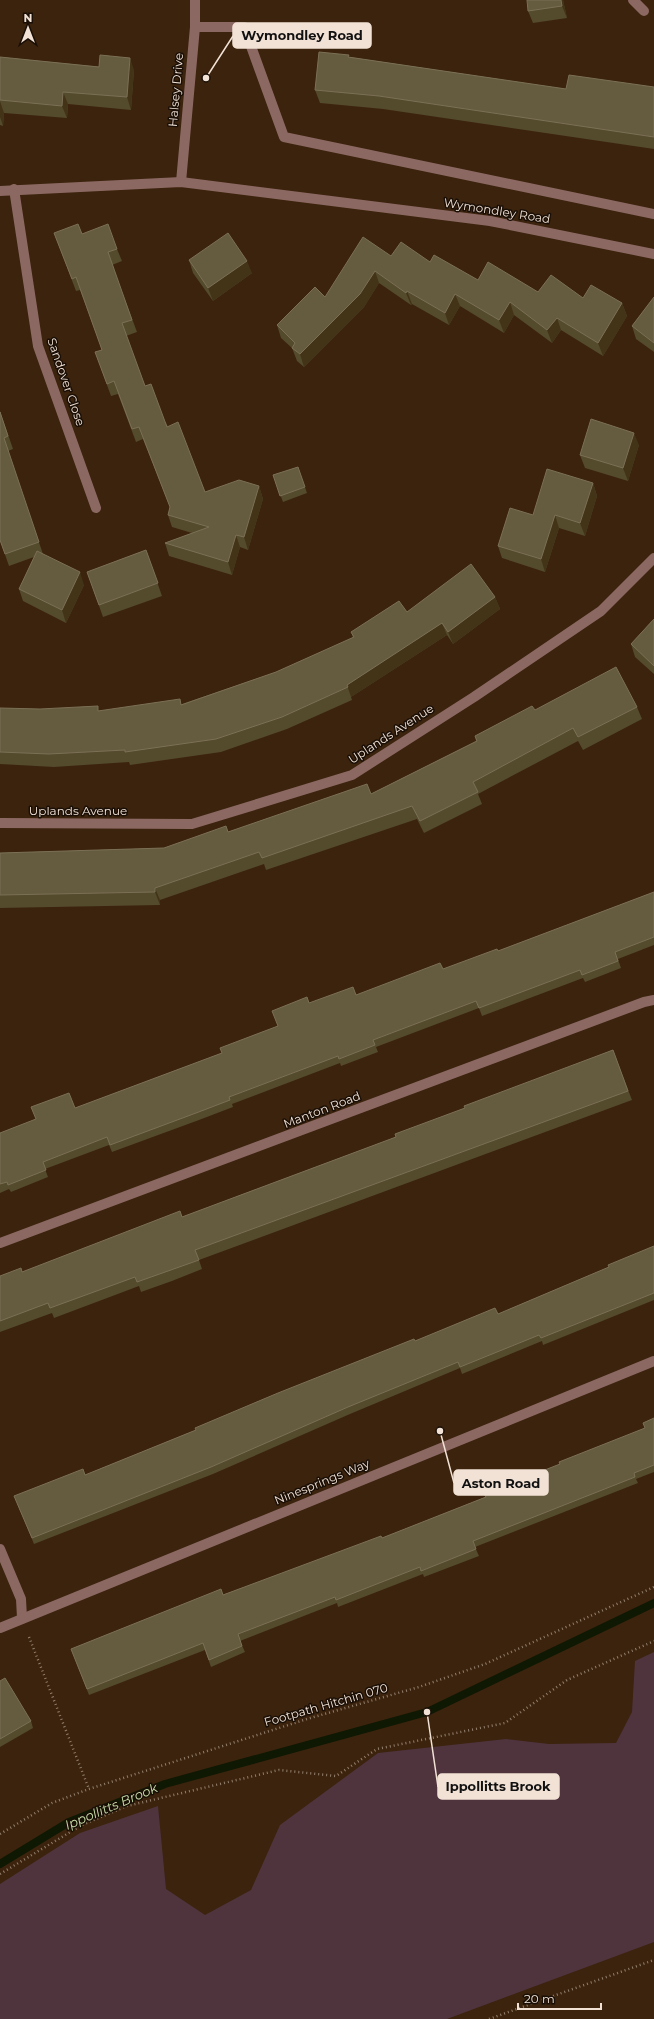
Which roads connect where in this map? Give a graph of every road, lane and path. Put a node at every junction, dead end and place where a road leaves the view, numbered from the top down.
1 (194, 0) edge
2 (633, 0) edge
3 (644, 11) dead end
4 (194, 27) junction
5 (181, 182) junction
6 (14, 189) junction
7 (0, 191) edge
8 (654, 214) edge
9 (654, 254) edge
10 (96, 508) dead end
11 (654, 558) edge
12 (0, 823) edge
13 (654, 1000) edge
14 (0, 1243) edge
15 (654, 1362) edge
16 (0, 1549) edge
17 (654, 1587) edge
18 (22, 1618) junction
19 (0, 1628) edge
20 (654, 1641) edge
21 (89, 1789) junction
22 (0, 1834) edge
23 (0, 1874) edge
24 (654, 1960) edge
25 (489, 2019) edge

1 - 4 street, Halsey Drive
2 - 3 street
4 - 5 street, Halsey Drive
4 - 8 street
5 - 6 street, Wymondley Road
5 - 9 street, Wymondley Road
6 - 7 street, Wymondley Road
6 - 10 street, Sandover Close
11 - 12 street, Uplands Avenue
13 - 14 street, Manton Road
15 - 18 street, Ninesprings Way
16 - 18 street
17 - 21 path, Footpath Hitchin 070
18 - 19 street, Ninesprings Way
18 - 21 path
20 - 23 path
21 - 22 path, Footpath Hitchin 070
24 - 25 path

